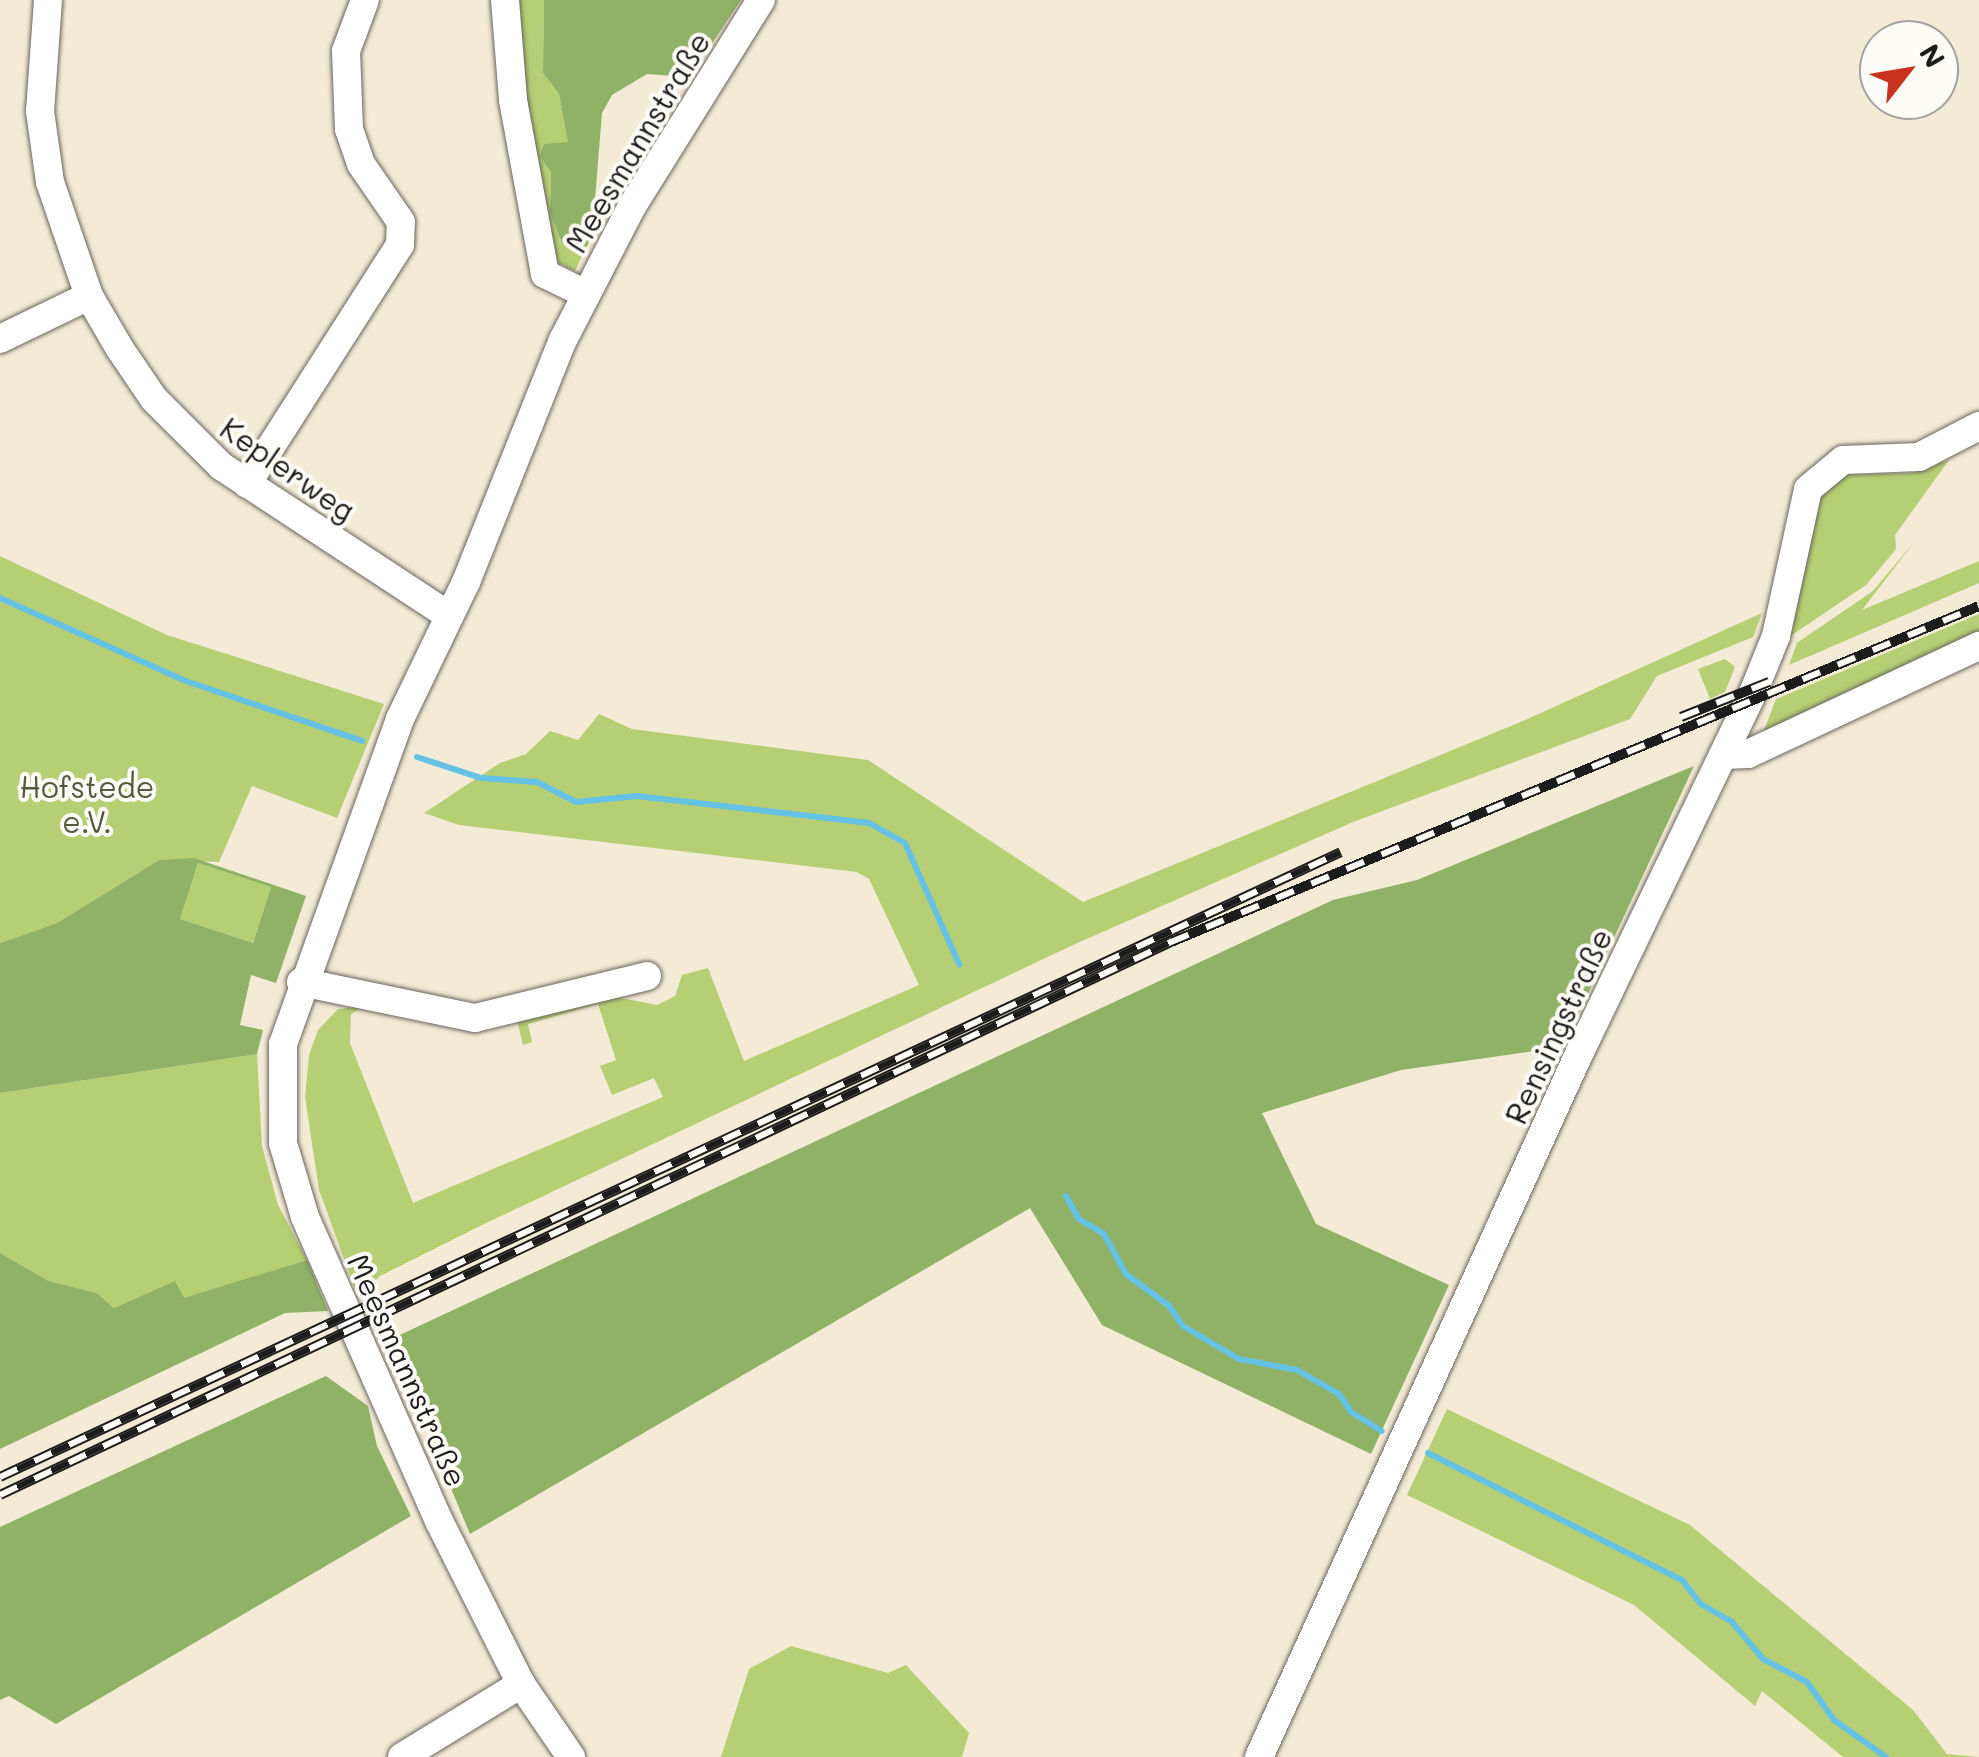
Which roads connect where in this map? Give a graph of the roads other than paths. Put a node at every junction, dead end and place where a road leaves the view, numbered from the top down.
1 (48, 0) edge
2 (366, 0) edge
3 (505, 0) edge
4 (761, 0) edge
5 (89, 296) junction
6 (581, 307) junction
7 (0, 339) edge
8 (1979, 426) edge
9 (247, 484) junction
10 (449, 616) junction
11 (1979, 646) edge
12 (1723, 755) junction
13 (647, 976) dead end
14 (301, 982) junction
15 (520, 1684) junction
16 (402, 1757) edge
17 (572, 1757) edge
18 (1259, 1757) edge

1 - 5 street, Keplerweg
2 - 9 street
3 - 6 street
4 - 6 street, Meesmannstraße
5 - 7 street
5 - 9 street, Keplerweg
6 - 10 street, Meesmannstraße
8 - 12 street, Rensingstraße
9 - 10 street, Keplerweg
10 - 14 street, Meesmannstraße
11 - 12 street
12 - 18 street, Rensingstraße
13 - 14 street
14 - 15 street, Meesmannstraße
15 - 16 street
15 - 17 street, Meesmannstraße

